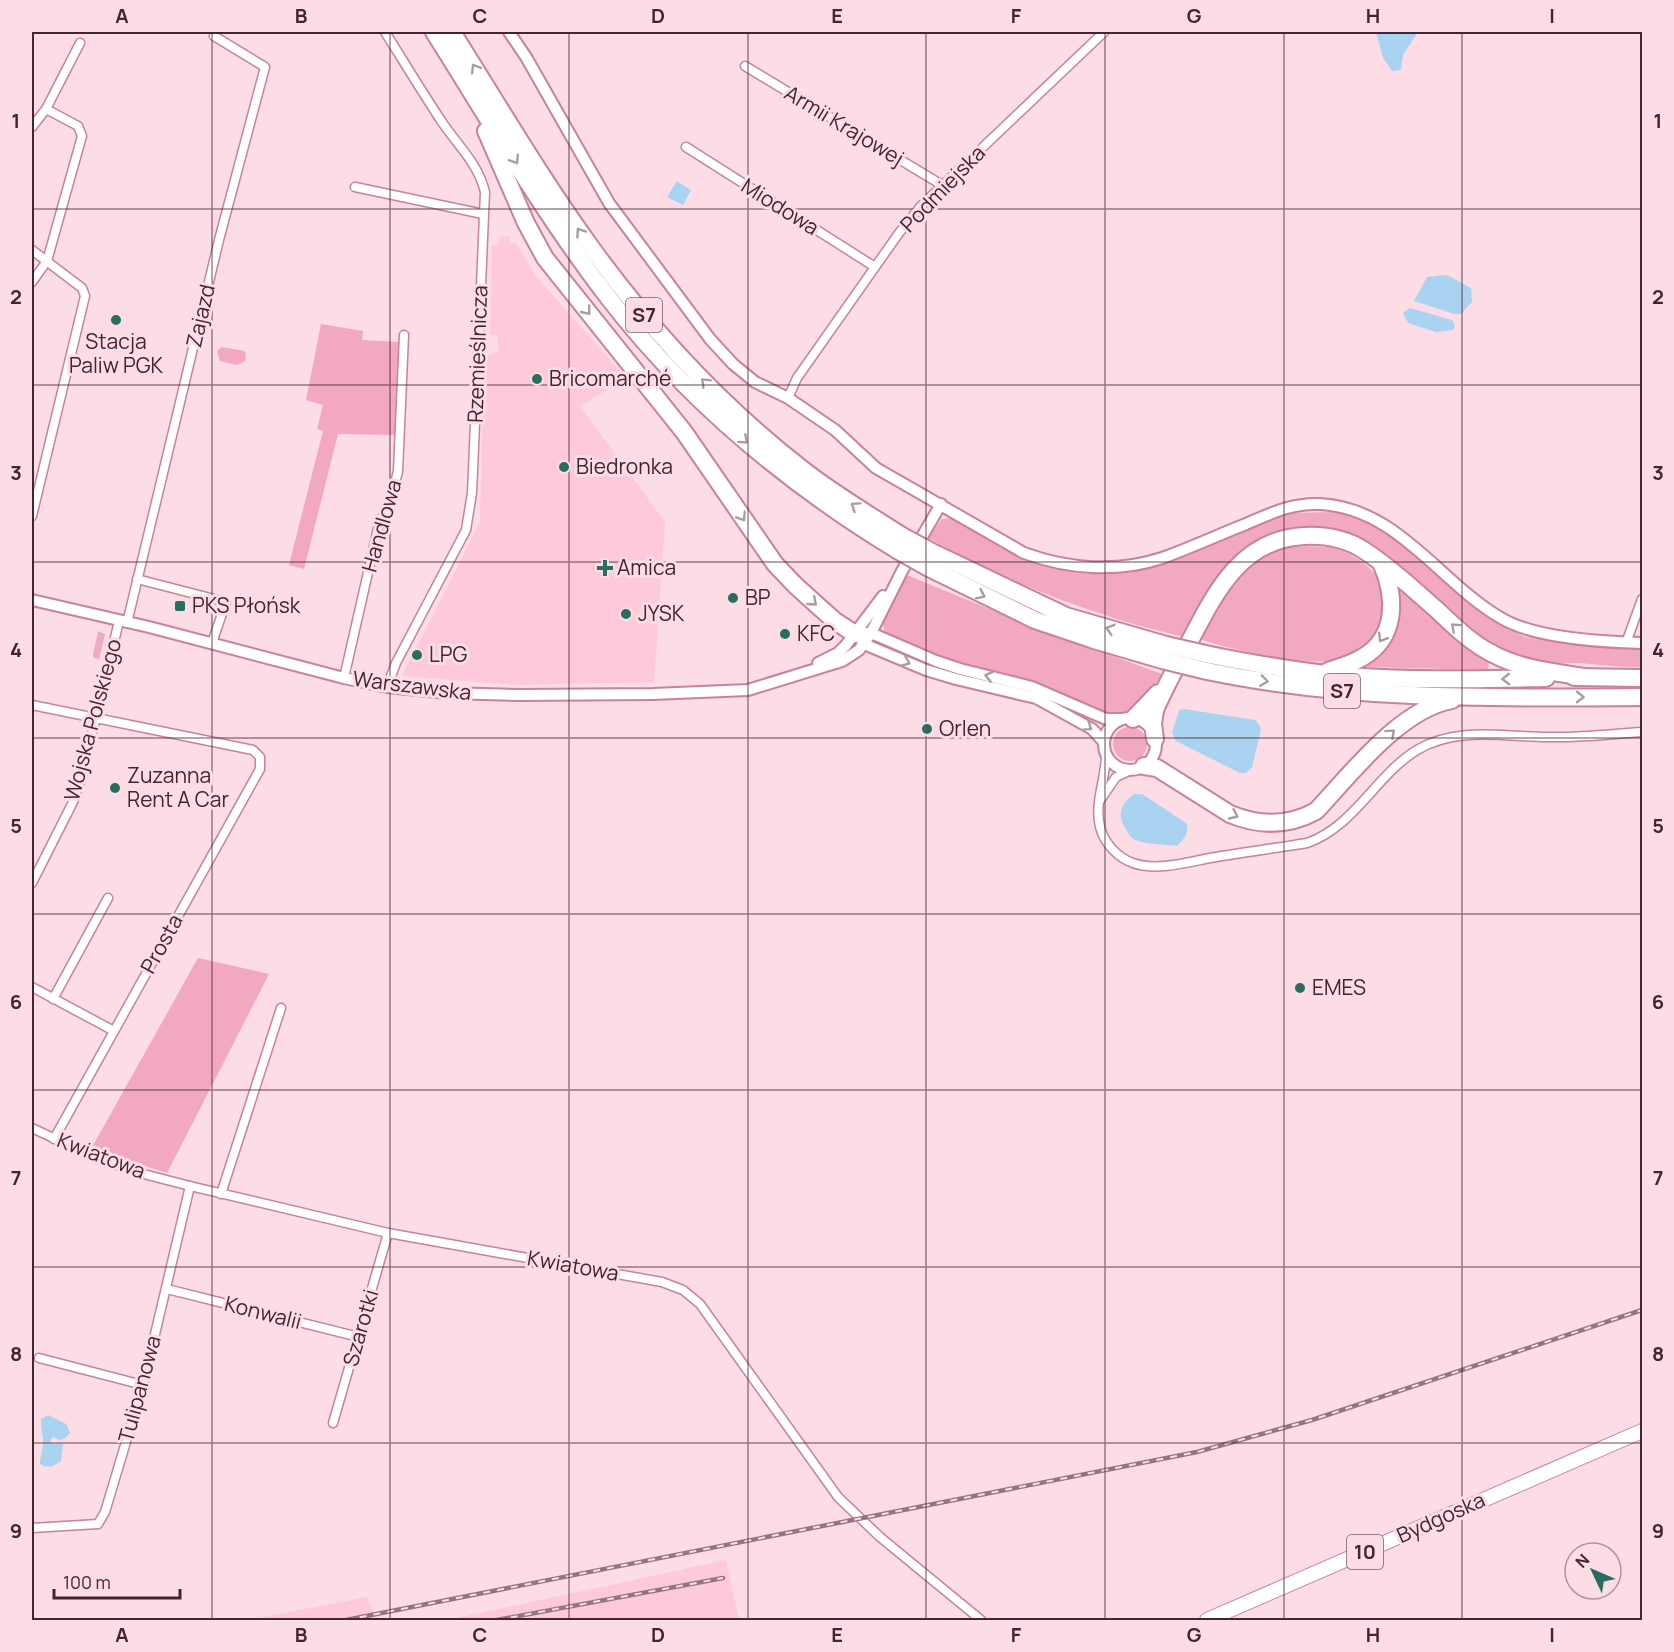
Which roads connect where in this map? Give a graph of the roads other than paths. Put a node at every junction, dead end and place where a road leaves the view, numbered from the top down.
1 (385, 32) edge
2 (434, 32) edge
3 (452, 32) edge
4 (509, 32) edge
5 (1104, 32) edge
6 (214, 36) dead end
7 (80, 43) dead end
8 (745, 66) dead end
9 (461, 75) junction
10 (46, 109) junction
11 (32, 127) edge
12 (686, 147) dead end
13 (942, 185) junction
14 (355, 187) dead end
15 (483, 214) junction
16 (32, 250) edge
17 (47, 261) junction
18 (875, 267) junction
19 (32, 282) edge
20 (404, 335) dead end
21 (788, 398) junction
22 (36, 479) edge
23 (941, 504) junction
24 (32, 516) edge
25 (900, 544) junction
26 (1381, 563) junction
27 (137, 579) junction
28 (1642, 599) edge
29 (32, 600) edge
30 (123, 622) junction
31 (863, 637) junction
32 (212, 643) junction
33 (1626, 643) junction
34 (1642, 643) edge
35 (1209, 663) junction
36 (1322, 673) junction
37 (1586, 677) junction
38 (344, 678) junction
39 (1642, 678) edge
40 (1167, 684) junction
41 (387, 687) junction
42 (1479, 696) junction
43 (1642, 697) edge
44 (32, 705) edge
45 (95, 718) junction
46 (1128, 719) junction
47 (1642, 732) edge
48 (1155, 740) junction
49 (1104, 742) junction
50 (1106, 754) junction
51 (1137, 768) junction
52 (1099, 802) junction
53 (32, 883) edge
54 (108, 898) dead end
55 (32, 987) edge
56 (53, 999) junction
57 (281, 1008) dead end
58 (114, 1031) junction
59 (32, 1128) edge
60 (54, 1139) junction
61 (190, 1186) junction
62 (221, 1194) junction
63 (388, 1233) junction
64 (167, 1289) junction
65 (359, 1337) junction
66 (39, 1358) dead end
67 (142, 1384) junction
68 (333, 1423) dead end
69 (1642, 1431) edge
70 (32, 1528) edge
71 (981, 1620) edge
72 (1207, 1620) edge

1 - 15 street, Rzemieślnicza
2 - 9 highway, S7
25 -> 3 highway, S7
4 - 21 street
5 - 13 street, Podmiejska
6 - 27 street, Zajazd
7 - 10 street
8 - 13 street, Armii Krajowej
9 -> 25 highway, S7
9 -> 31 highway
10 - 11 street
10 - 17 street
12 - 18 street, Miodowa
13 - 18 street, Podmiejska
14 - 15 street
15 - 41 street, Rzemieślnicza
16 - 17 street
17 - 19 street
17 - 22 street
18 - 21 street, Podmiejska
20 - 38 street, Handlowa
21 - 23 street
22 - 24 street
23 - 31 street, Warszawska
23 - 33 street
25 - 35 highway, S7, bridge
26 -> 36 highway
37 -> 26 highway
26 - 40 highway
27 - 30 street, Zajazd
27 - 32 street
28 - 33 street
29 - 30 street, Warszawska
30 - 32 street, Warszawska
30 - 45 street, Wojska Polskiego
31 - 41 street, Warszawska
46 -> 31 street
31 -> 49 street
32 - 38 street, Warszawska
33 - 34 street
35 - 36 highway, S7
35 -> 42 highway, S7
37 -> 36 highway, S7
37 - 39 highway, S7
38 - 41 street, Warszawska
40 - 46 highway
40 - 48 highway
42 -> 43 highway, S7
51 -> 42 highway
44 - 45 street
45 - 53 street, Wojska Polskiego
45 - 58 street, Prosta
46 - 48 street
46 - 49 street
47 - 52 street
48 - 51 street
49 - 50 street
50 - 51 street
50 - 52 street
51 - 52 street
54 - 56 street
55 - 56 street
56 - 58 street
57 - 62 street
58 - 60 street, Prosta
59 - 60 street, Kwiatowa
60 - 61 street, Kwiatowa
61 - 62 street, Kwiatowa
61 - 64 street, Tulipanowa
62 - 63 street, Kwiatowa
63 - 65 street, Szarotki
63 - 71 street, Kwiatowa
64 - 65 street, Konwalii
64 - 67 street, Tulipanowa
65 - 68 street, Szarotki
66 - 67 street
67 - 70 street, Tulipanowa
69 - 72 main road, Bydgoska / 10

